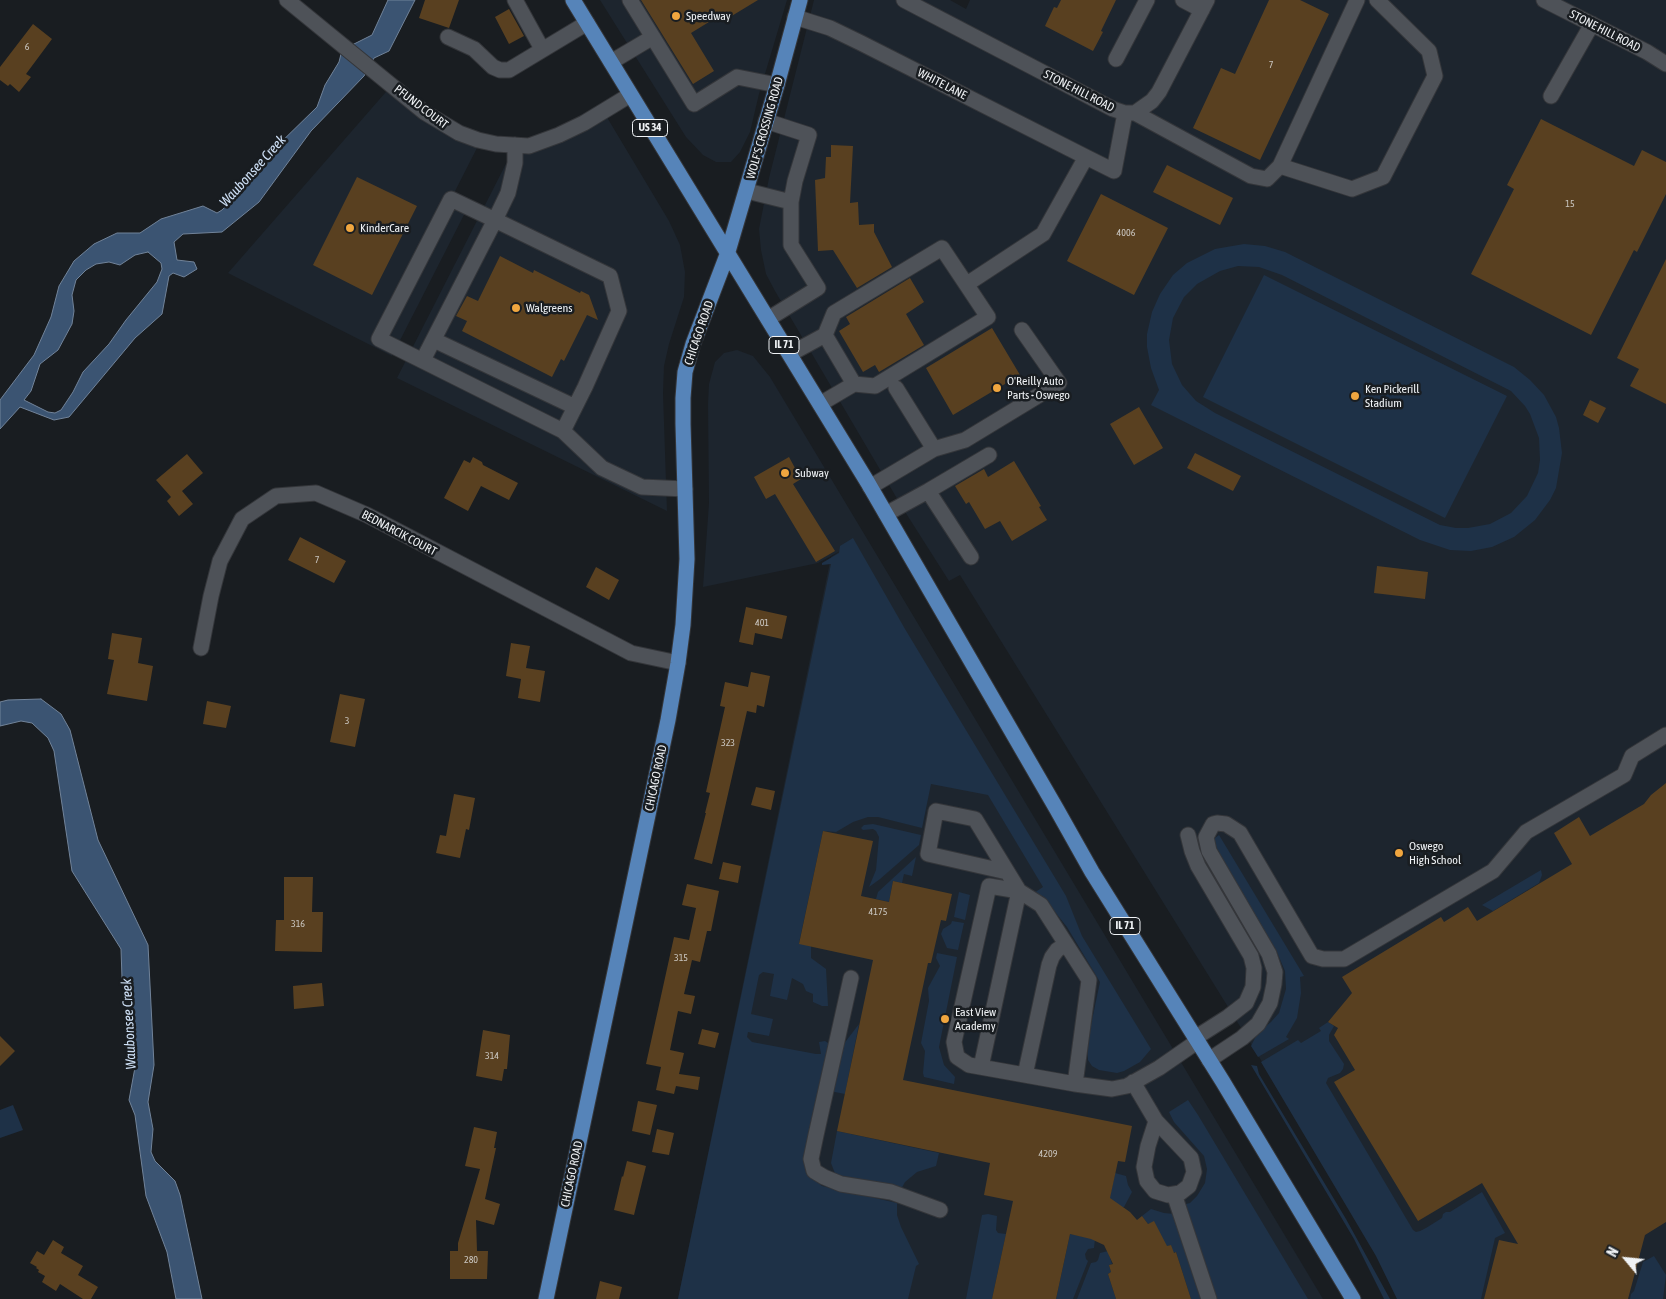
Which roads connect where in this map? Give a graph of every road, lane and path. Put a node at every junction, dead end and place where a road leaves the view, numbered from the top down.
1 (287, 0) edge
2 (515, 0) edge
3 (573, 0) edge
4 (630, 0) edge
5 (800, 0) edge
6 (904, 0) edge
7 (1147, 0) edge
8 (1183, 0) edge
9 (1357, 0) edge
10 (1377, 0) edge
11 (1544, 0) edge
12 (1204, 5) edge
13 (795, 17) junction
14 (586, 22) junction
15 (1592, 24) junction
16 (448, 37) dead end
17 (653, 37) junction
18 (542, 50) junction
19 (1116, 58) dead end
20 (611, 62) junction
21 (1666, 64) edge
22 (777, 85) junction
23 (630, 95) junction
24 (1551, 96) dead end
25 (1130, 113) junction
26 (766, 121) junction
27 (515, 145) junction
28 (1086, 157) junction
29 (1280, 166) junction
30 (746, 191) junction
31 (791, 202) junction
32 (495, 220) junction
33 (728, 255) junction
34 (967, 284) junction
35 (768, 319) junction
36 (1022, 330) dead end
37 (825, 335) junction
38 (434, 340) junction
39 (790, 354) junction
40 (423, 360) junction
41 (854, 384) junction
42 (896, 388) dead end
43 (820, 404) junction
44 (575, 407) junction
45 (563, 431) junction
46 (934, 449) junction
47 (989, 455) dead end
48 (870, 487) junction
49 (685, 489) junction
50 (928, 491) junction
51 (886, 514) junction
52 (971, 558) dead end
53 (201, 648) dead end
54 (678, 663) junction
55 (1666, 735) edge
56 (1188, 835) dead end
57 (1007, 872) junction
58 (1020, 891) junction
59 (1066, 944) junction
60 (851, 978) dead end
61 (1196, 1040) junction
62 (1209, 1060) junction
63 (981, 1068) junction
64 (1025, 1075) junction
65 (1133, 1082) junction
66 (1075, 1084) junction
67 (1156, 1120) junction
68 (1174, 1194) junction
69 (940, 1210) dead end
70 (546, 1299) edge
71 (1209, 1299) edge
72 (1353, 1299) edge

1 - 27 street, PFUND COURT
2 - 18 street
3 - 14 main road, US 34
4 - 17 street
5 - 13 main road, WOLF'S CROSSING ROAD
6 - 25 street, STONE HILL ROAD
7 - 19 street
8 - 12 street
9 - 29 street
10 - 29 street
11 - 15 street, STONE HILL ROAD
12 - 25 street
13 - 22 main road, WOLF'S CROSSING ROAD
13 - 28 street, WHITE LANE
14 - 18 street
14 - 20 main road, US 34
15 - 21 street, STONE HILL ROAD
15 - 24 street
16 - 18 street
17 - 20 street
17 - 22 street
20 - 23 main road, US 34
22 - 26 main road, WOLF'S CROSSING ROAD
23 - 27 street, PFUND COURT
23 - 33 main road, US 34
25 - 28 street, WHITE LANE
25 - 29 street, STONE HILL ROAD
26 - 30 main road, WOLF'S CROSSING ROAD
26 - 31 street
27 - 32 street
28 - 34 street
30 - 31 street
30 - 33 main road, WOLF'S CROSSING ROAD
31 - 35 street
32 - 38 street
32 - 40 street
32 - 44 street
33 - 35 main road, IL 71
33 - 49 main road, CHICAGO ROAD
34 - 37 street
34 - 41 street
35 - 39 main road, IL 71
36 - 46 street
37 - 39 street
37 - 41 street
38 - 40 street
38 - 44 street
39 - 43 main road, IL 71
40 - 45 street
41 - 43 street
42 - 46 street
43 - 48 main road, IL 71
44 - 45 street
45 - 49 street
46 - 48 street
47 - 50 street
48 - 51 main road, IL 71
49 - 54 main road, CHICAGO ROAD
50 - 51 street
50 - 52 street
51 - 61 main road, IL 71
53 - 54 street, BEDNARCIK COURT
54 - 70 main road, CHICAGO ROAD
55 - 62 street
56 - 61 street
57 - 57 street
57 - 58 street
58 - 59 street
58 - 63 street
58 - 63 street
59 - 64 street
59 - 66 street
60 - 69 street
61 - 62 main road, IL 71
61 - 65 street
62 - 72 main road, IL 71
63 - 64 street
64 - 66 street
65 - 66 street
65 - 67 street
67 - 68 street
67 - 68 street
68 - 71 street

